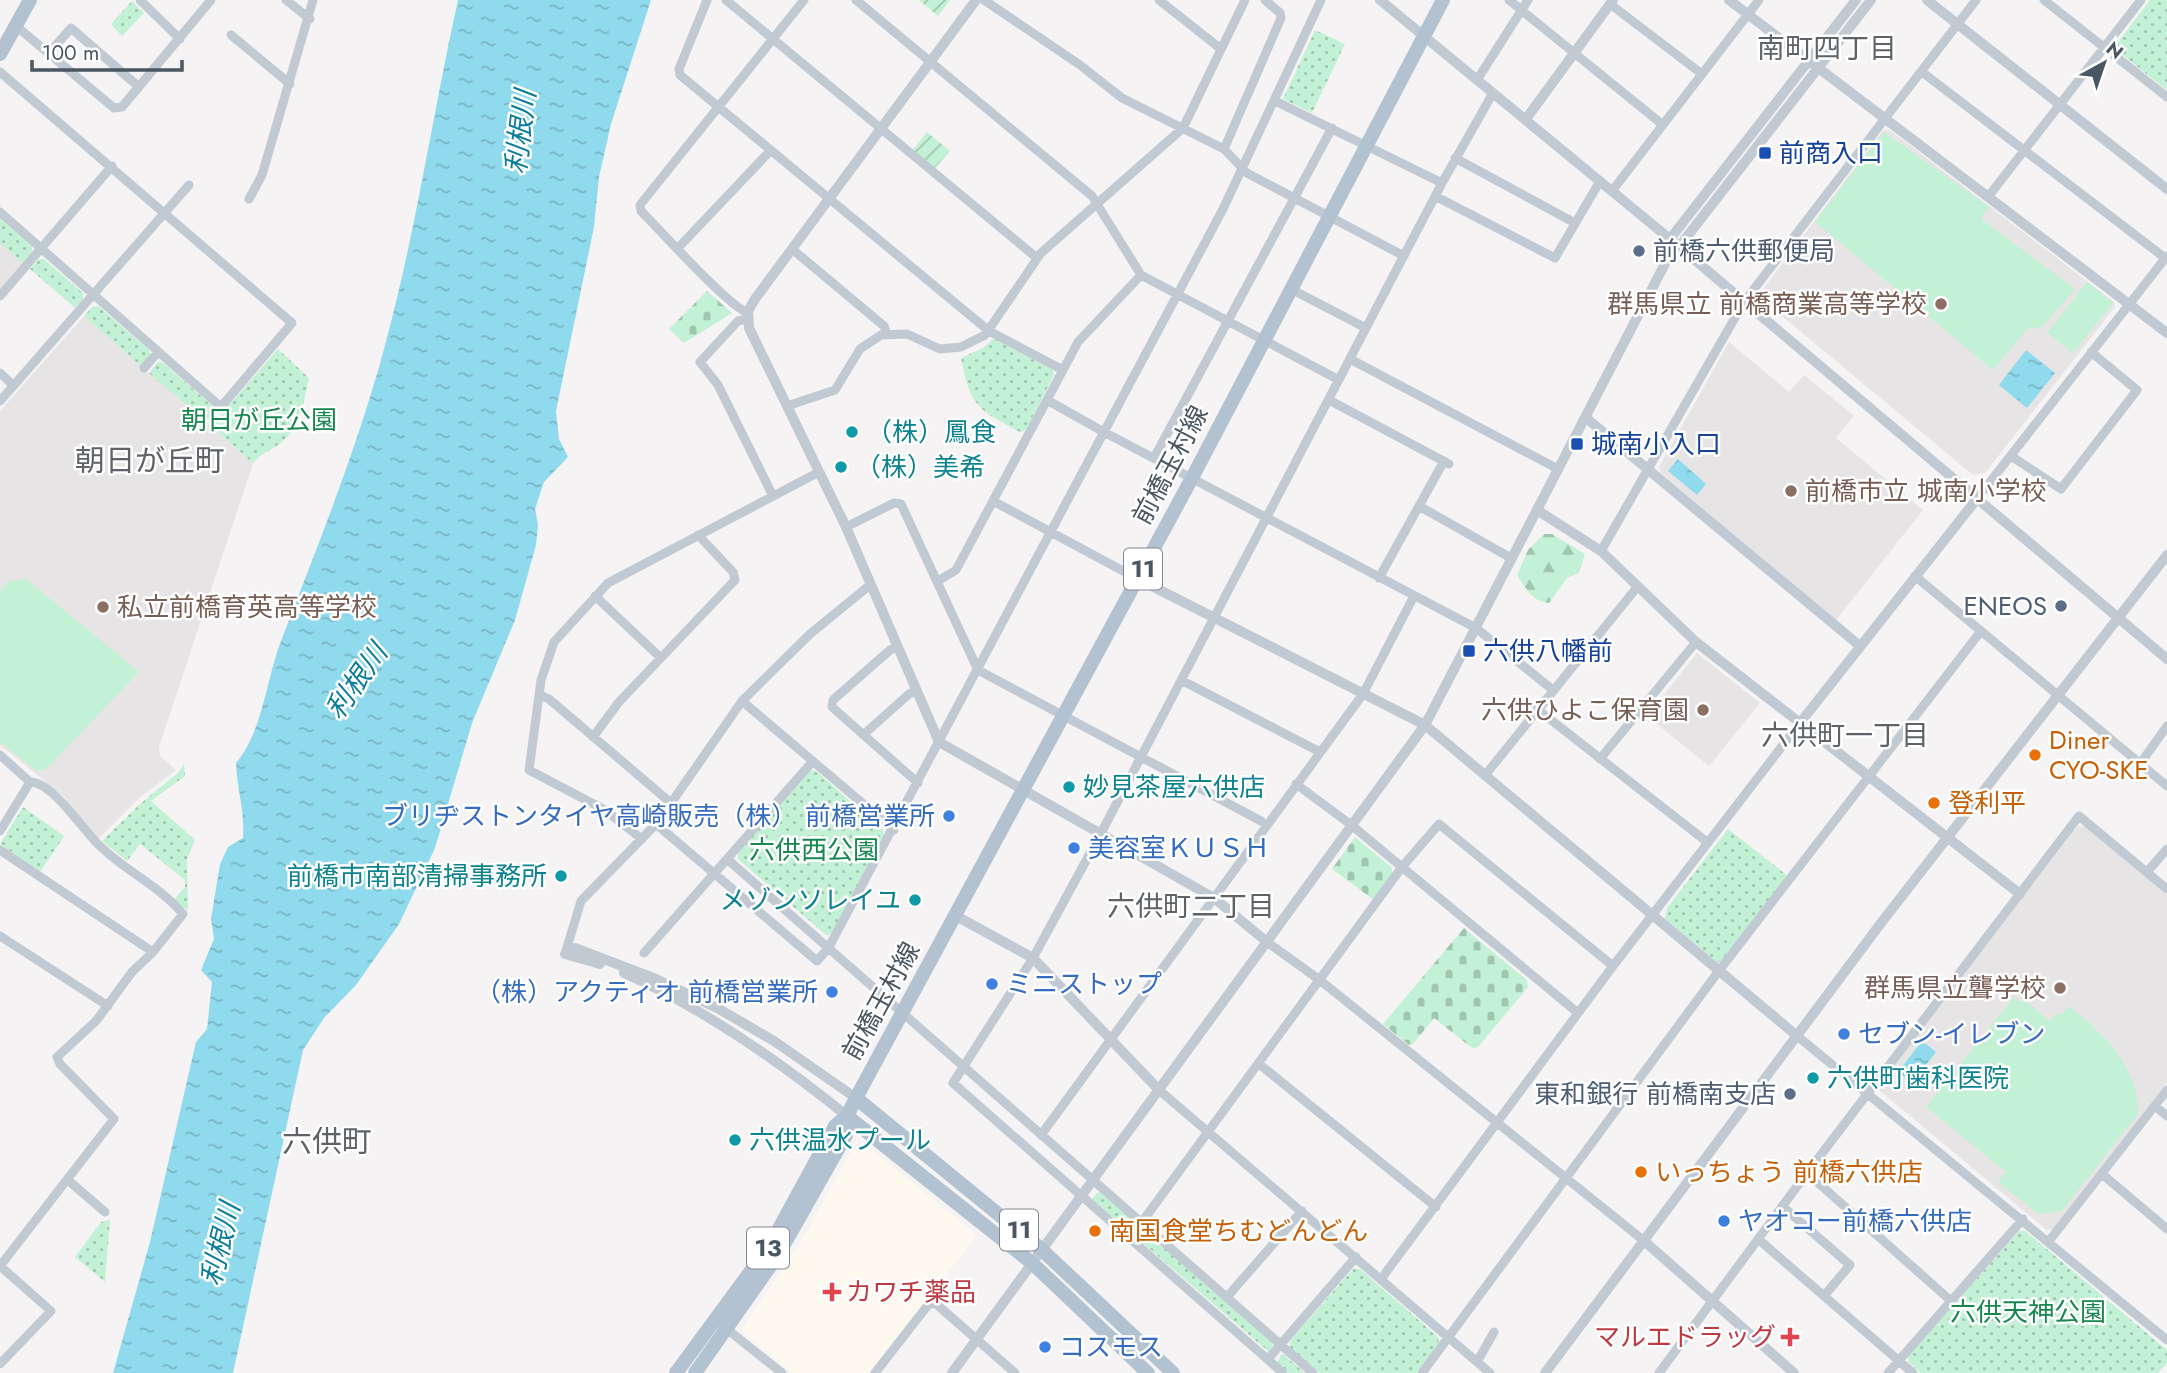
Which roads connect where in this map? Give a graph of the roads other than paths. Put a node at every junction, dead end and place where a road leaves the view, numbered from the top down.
1 (30, 0) edge
2 (140, 0) edge
3 (211, 0) edge
4 (286, 0) edge
5 (313, 0) edge
6 (707, 0) edge
7 (726, 0) edge
8 (804, 0) edge
9 (856, 0) edge
10 (976, 0) edge
11 (984, 0) edge
12 (1159, 0) edge
13 (1245, 0) edge
14 (1265, 0) edge
15 (1321, 0) edge
16 (1380, 0) edge
17 (1443, 0) edge
18 (1509, 0) edge
19 (1528, 0) edge
20 (1729, 0) edge
21 (1759, 0) edge
22 (1856, 0) edge
23 (1871, 0) edge
24 (1927, 0) edge
25 (1976, 0) edge
26 (2044, 0) edge
27 (2141, 0) edge
28 (1611, 2) edge
29 (1521, 10) junction
30 (1748, 15) junction
31 (310, 19) junction
32 (1958, 23) junction
33 (16, 26) junction
34 (231, 35) dead end
35 (1424, 38) junction
36 (180, 39) junction
37 (773, 39) junction
38 (2104, 47) junction
39 (1221, 49) junction
40 (1576, 52) junction
41 (48, 53) junction
42 (0, 54) edge
43 (1808, 60) junction
44 (930, 61) junction
45 (1819, 68) junction
46 (0, 72) edge
47 (1922, 72) junction
48 (1702, 74) junction
49 (1477, 80) junction
50 (289, 84) junction
51 (139, 87) junction
52 (1493, 93) junction
53 (2167, 97) edge
54 (1275, 101) junction
55 (2060, 104) junction
56 (719, 107) junction
57 (1884, 118) junction
58 (1526, 119) junction
59 (1663, 125) junction
60 (881, 128) junction
61 (1183, 128) junction
62 (1332, 128) junction
63 (1367, 146) junction
64 (1224, 149) junction
65 (771, 150) junction
66 (2024, 150) junction
67 (1455, 158) junction
68 (112, 166) junction
69 (1243, 169) junction
70 (1600, 181) junction
71 (1442, 183) junction
72 (189, 185) dead end
73 (2167, 189) edge
74 (1612, 191) junction
75 (1435, 196) junction
76 (1987, 197) junction
77 (829, 198) junction
78 (249, 199) dead end
79 (1294, 199) junction
80 (1097, 201) junction
81 (0, 212) edge
82 (166, 212) junction
83 (1328, 217) junction
84 (1575, 223) junction
85 (1670, 239) junction
86 (42, 248) junction
87 (678, 248) junction
88 (1680, 248) junction
89 (792, 249) junction
90 (1404, 256) junction
91 (2166, 257) edge
92 (1037, 258) junction
93 (1668, 258) junction
94 (1141, 275) junction
95 (1289, 288) junction
96 (1178, 293) junction
97 (95, 295) junction
98 (0, 296) edge
99 (1744, 302) junction
100 (2129, 304) junction
101 (747, 316) junction
102 (1229, 321) junction
103 (1366, 328) junction
104 (989, 331) junction
105 (2167, 333) edge
106 (887, 334) junction
107 (1263, 339) junction
108 (158, 352) junction
109 (2091, 352) junction
110 (1350, 359) junction
111 (144, 368) dead end
112 (1063, 370) junction
113 (0, 373) edge
114 (1339, 380) junction
115 (13, 385) junction
116 (1047, 400) junction
117 (1329, 400) junction
118 (0, 401) edge
119 (787, 406) junction
120 (1585, 417) junction
121 (1101, 431) junction
122 (2011, 456) junction
123 (1154, 458) junction
124 (1558, 469) junction
125 (1650, 469) junction
126 (819, 472) junction
127 (1192, 478) junction
128 (773, 496) junction
129 (1976, 500) junction
130 (993, 501) junction
131 (1419, 506) junction
132 (1537, 510) junction
133 (1267, 518) junction
134 (846, 527) junction
135 (1051, 531) junction
136 (698, 536) junction
137 (1601, 551) junction
138 (2167, 555) edge
139 (1511, 558) junction
140 (1914, 576) junction
141 (1379, 578) junction
142 (1138, 579) junction
143 (938, 582) junction
144 (870, 585) junction
145 (1638, 586) junction
146 (595, 596) junction
147 (1414, 596) junction
148 (1215, 619) junction
149 (2118, 619) junction
150 (1476, 628) junction
151 (1981, 631) junction
152 (1696, 642) junction
153 (1860, 646) junction
154 (897, 647) junction
155 (661, 658) junction
156 (2167, 659) edge
157 (978, 670) junction
158 (1181, 680) junction
159 (1553, 690) junction
160 (916, 691) junction
161 (1363, 694) junction
162 (540, 695) junction
163 (2057, 695) junction
164 (742, 701) junction
165 (1537, 709) junction
166 (1063, 716) junction
167 (1800, 723) junction
168 (1425, 725) junction
169 (2167, 726) edge
170 (863, 735) junction
171 (593, 737) junction
172 (939, 742) junction
173 (1320, 752) junction
174 (0, 755) edge
175 (1140, 758) junction
176 (1600, 759) junction
177 (812, 762) junction
178 (2140, 764) junction
179 (1486, 774) junction
180 (1869, 777) junction
181 (30, 782) junction
182 (918, 783) junction
183 (1296, 784) junction
184 (2167, 786) edge
185 (1023, 790) junction
186 (671, 803) junction
187 (1261, 821) dead end
188 (656, 824) junction
189 (1352, 825) junction
190 (894, 830) junction
191 (0, 831) edge
192 (1100, 835) junction
193 (1947, 838) junction
194 (642, 839) junction
195 (1707, 842) junction
196 (0, 849) edge
197 (2167, 849) edge
198 (727, 859) junction
199 (1402, 867) junction
200 (2147, 872) junction
201 (714, 873) junction
202 (2167, 889) edge
203 (2020, 894) junction
204 (1214, 898) junction
205 (1653, 915) junction
206 (956, 916) junction
207 (0, 936) edge
208 (1267, 942) junction
209 (829, 947) junction
210 (153, 952) junction
211 (644, 953) dead end
212 (565, 954) junction
213 (1033, 958) junction
214 (1613, 966) junction
215 (1718, 972) junction
216 (1321, 981) junction
217 (108, 1006) junction
218 (903, 1011) junction
219 (1578, 1013) junction
220 (1797, 1035) junction
221 (1111, 1039) junction
222 (1259, 1064) junction
223 (964, 1067) junction
224 (1160, 1090) junction
225 (2167, 1090) edge
226 (1869, 1093) junction
227 (856, 1098) junction
228 (2155, 1106) junction
229 (847, 1116) junction
230 (2167, 1116) edge
231 (1497, 1123) junction
232 (1209, 1133) junction
233 (1041, 1135) junction
234 (1807, 1172) junction
235 (2102, 1174) junction
236 (1565, 1178) junction
237 (69, 1181) junction
238 (1093, 1181) junction
239 (1081, 1196) junction
240 (1782, 1206) junction
241 (1436, 1207) junction
242 (1302, 1211) junction
243 (105, 1212) dead end
244 (2023, 1219) junction
245 (1142, 1222) junction
246 (2167, 1229) edge
247 (1758, 1239) junction
248 (1643, 1240) junction
249 (2049, 1241) junction
250 (1041, 1249) junction
251 (1356, 1257) junction
252 (1032, 1263) junction
253 (1381, 1279) junction
254 (1824, 1296) junction
255 (1227, 1297) junction
256 (1712, 1301) junction
257 (1951, 1301) junction
258 (722, 1324) junction
259 (1494, 1332) dead end
260 (1448, 1337) junction
261 (977, 1338) junction
262 (2167, 1340) edge
263 (1280, 1345) junction
264 (1268, 1359) junction
265 (1899, 1361) junction
266 (1477, 1362) junction
267 (0, 1364) edge
268 (1663, 1371) edge
269 (676, 1373) edge
270 (695, 1373) edge
271 (782, 1373) edge
272 (876, 1373) edge
273 (952, 1373) edge
274 (1015, 1373) edge
275 (1148, 1373) edge
276 (1172, 1373) edge
277 (1283, 1373) edge
278 (1313, 1373) edge
279 (1422, 1373) edge
280 (1490, 1373) edge
281 (1545, 1373) edge
282 (1794, 1373) edge
283 (1888, 1373) edge
284 (1913, 1373) edge

1 - 33 main road
2 - 36 street
3 - 36 street
4 - 31 street
5 - 31 street
6 - 56 street
7 - 37 street
8 - 37 street
9 - 44 street
10 - 44 street
11 - 61 street
12 - 39 street
13 - 39 street
14 - 64 street
15 - 54 street
16 - 35 street
17 - 35 main road, 前橋玉村線 / 11
18 - 29 street
19 - 29 street
20 - 30 street
21 - 30 street
22 - 43 street
23 - 45 street
24 - 32 street
25 - 32 street
26 - 38 street
27 - 38 street
28 - 40 street
28 - 48 street
29 - 40 street
29 - 49 street
30 - 43 street
30 - 48 street
31 - 50 street
32 - 47 street
32 - 55 street
33 - 41 street
33 - 42 main road
34 - 50 street
35 - 49 street
35 - 63 main road, 前橋玉村線 / 11
36 - 51 street
37 - 56 street
37 - 60 street
38 - 53 street
38 - 55 street
39 - 61 street
40 - 58 street
40 - 59 street
41 - 51 street
41 - 51 street
43 - 45 street
43 - 85 street
44 - 60 street
44 - 80 street
45 - 57 street
45 - 88 street
46 - 68 street
47 - 57 street
47 - 66 street
48 - 59 street
49 - 52 street
50 - 78 street
52 - 58 street
52 - 67 street
54 - 62 street
54 - 69 street
55 - 66 street
55 - 73 street
56 - 65 street
56 - 87 street
57 - 76 street
57 - 99 street
58 - 70 street
59 - 74 street
60 - 77 street
60 - 92 street
61 - 64 street
61 - 80 street
62 - 63 street
62 - 79 street
63 - 71 street
63 - 83 main road, 前橋玉村線 / 11
64 - 69 street
65 - 77 street
65 - 87 street
66 - 76 street
66 - 91 street
67 - 71 street
67 - 84 street
68 - 82 street
68 - 86 street
69 - 79 street
69 - 96 street
70 - 74 street
70 - 84 street
71 - 75 street
72 - 82 street
74 - 85 street
75 - 84 street
75 - 90 street
76 - 100 street
77 - 89 street
77 - 104 street
79 - 83 street
79 - 102 street
80 - 92 street
80 - 94 street
81 - 86 street
82 - 97 street
82 - 108 street
83 - 90 street
83 - 95 main road, 前橋玉村線 / 11
85 - 88 street
85 - 93 street
86 - 97 street
86 - 98 street
87 - 101 street
88 - 93 street
88 - 99 street
89 - 101 street
89 - 106 street
90 - 103 street
91 - 100 street
92 - 104 street
93 - 120 street
94 - 96 street
94 - 112 street
95 - 103 street
95 - 107 main road, 前橋玉村線 / 11
96 - 102 street
96 - 121 street
97 - 108 street
97 - 115 street
99 - 125 street
99 - 129 street
100 - 105 street
100 - 109 street
101 - 119 street
101 - 128 street
102 - 107 street
102 - 123 street
103 - 110 street
104 - 106 street
104 - 112 street
106 - 119 street
107 - 114 street
107 - 127 main road, 前橋玉村線 / 11
108 - 111 street
109 - 122 street
109 - 122 street
110 - 114 street
110 - 124 street
112 - 116 street
113 - 115 street
114 - 117 street
115 - 118 street
116 - 121 street
116 - 130 street
117 - 131 street
117 - 133 street
119 - 126 street
120 - 124 street
120 - 125 street
121 - 123 street
121 - 135 street
122 - 129 street
123 - 127 street
124 - 132 street
125 - 137 street
125 - 153 street
126 - 128 street
126 - 134 street
127 - 133 street
127 - 142 main road, 前橋玉村線 / 11
128 - 136 street
129 - 140 street
129 - 149 street
130 - 135 street
130 - 143 street
131 - 139 street
131 - 141 street
132 - 137 street
132 - 139 street
133 - 141 street
133 - 148 street
134 - 143 street
134 - 144 street
135 - 142 street
135 - 157 street
136 - 146 street
136 - 155 street
137 - 145 street
138 - 149 street
139 - 150 street
140 - 151 street
140 - 153 street
141 - 147 street
142 - 148 street
142 - 166 main road, 前橋玉村線 / 11
143 - 157 street
144 - 154 street
144 - 164 street
145 - 152 street
145 - 159 street
146 - 155 street
146 - 162 street
147 - 150 street
147 - 161 street
148 - 158 street
148 - 161 street
149 - 156 street
149 - 163 street
150 - 159 street
150 - 168 street
151 - 163 street
151 - 180 street
152 - 167 street
152 - 176 street
153 - 167 street
154 - 160 street
154 - 170 street
155 - 171 street
157 - 166 street
157 - 172 street
158 - 173 street
158 - 175 street
159 - 165 street
160 - 170 street
160 - 172 street
161 - 168 street
161 - 173 street
162 - 171 street
162 - 194 street
163 - 178 street
163 - 193 street
164 - 177 street
164 - 186 street
165 - 176 street
165 - 179 street
166 - 175 street
166 - 185 main road, 前橋玉村線 / 11
167 - 180 street
167 - 195 street
168 - 179 street
168 - 189 street
169 - 178 street
170 - 182 street
171 - 186 street
172 - 182 street
172 - 185 street
173 - 183 street
174 - 181 street
175 - 187 street
175 - 192 street
176 - 195 street
177 - 190 street
177 - 198 street
178 - 184 street
179 - 205 street
180 - 193 street
180 - 215 street
181 - 191 street
181 - 210 street
182 - 190 street
183 - 189 street
183 - 204 street
185 - 192 street
185 - 206 main road, 前橋玉村線 / 11
186 - 188 street
188 - 194 street
188 - 201 street
189 - 199 street
189 - 208 street
190 - 209 street
192 - 204 street
192 - 213 street
193 - 203 street
193 - 220 street
194 - 212 street
195 - 205 street
196 - 210 street
197 - 200 street
198 - 201 street
198 - 209 street
199 - 214 street
199 - 216 street
199 - 219 street
200 - 202 street
200 - 203 street
201 - 209 street
201 - 211 street
203 - 226 street
204 - 208 street
204 - 221 street
205 - 214 street
205 - 215 street
206 - 213 street
206 - 218 main road, 前橋玉村線 / 11
207 - 217 street
208 - 216 street
208 - 224 street
209 - 218 street
210 - 217 street
212 - 227 street
212 - 229 street
213 - 221 street
213 - 223 street
214 - 219 street
215 - 220 street
215 - 236 street
216 - 222 street
216 - 231 street
217 - 237 street
218 - 223 street
218 - 227 main road, 前橋玉村線 / 11
219 - 231 street
220 - 226 street
220 - 248 street
221 - 224 street
221 - 233 street
222 - 232 street
222 - 241 street
223 - 233 street
223 - 239 street
224 - 232 street
224 - 238 street
225 - 228 street
226 - 234 street
226 - 244 street
227 - 229 main road, 前橋玉村線 / 11
227 - 250 main road, 前橋玉村線 / 11
228 - 230 street
228 - 235 street
229 - 252 main road, 11
229 - 258 main road, 13
231 - 236 street
231 - 241 street
232 - 242 street
232 - 245 street
233 - 238 street
234 - 240 street
234 - 257 street
235 - 246 street
235 - 249 street
236 - 248 street
236 - 260 street
237 - 243 street
237 - 267 street
238 - 239 street
238 - 245 street
239 - 250 street
239 - 264 street
240 - 247 street
240 - 254 street
241 - 253 street
242 - 251 street
242 - 255 street
244 - 249 street
244 - 257 street
245 - 255 street
247 - 254 street
247 - 256 street
248 - 256 street
248 - 281 street
249 - 262 street
250 - 252 street
250 - 276 main road, 前橋玉村線 / 11
251 - 253 street
251 - 263 street
252 - 261 street
252 - 275 main road, 11
253 - 260 street
254 - 265 street
255 - 263 street
256 - 268 street
256 - 282 street
257 - 265 street
258 - 269 main road, 13
258 - 270 main road, 13
258 - 271 street
259 - 266 street
260 - 266 street
260 - 279 street
261 - 272 street
261 - 273 street
261 - 274 street
263 - 264 street
263 - 278 street
264 - 277 street
265 - 283 street
265 - 284 street
266 - 280 street

